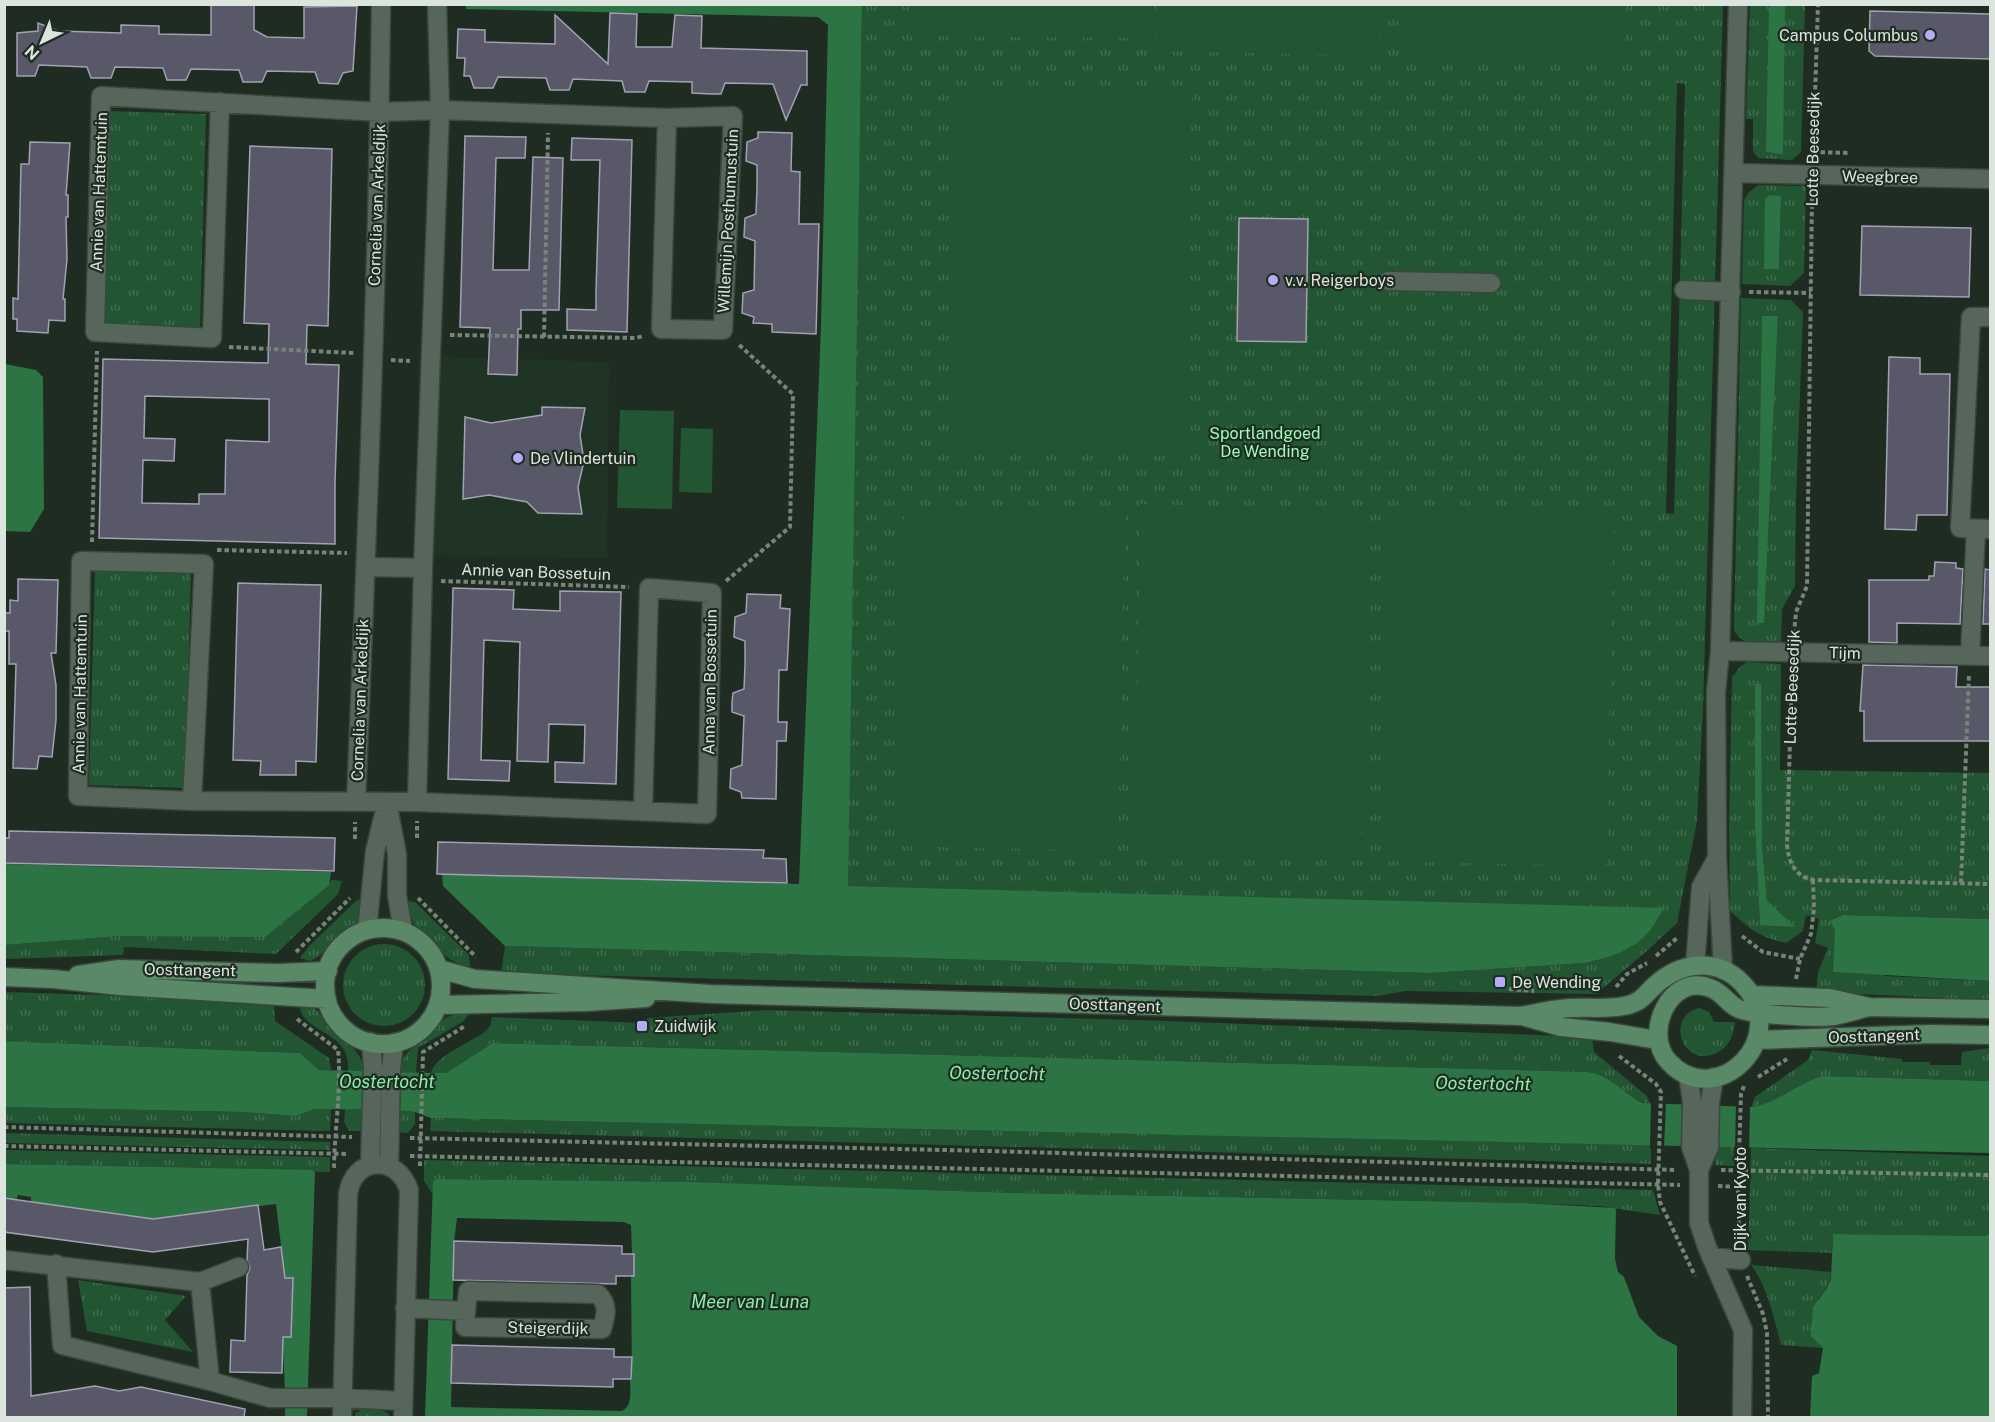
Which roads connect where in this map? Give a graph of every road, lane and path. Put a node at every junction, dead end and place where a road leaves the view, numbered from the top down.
1 (1738, 4) edge
2 (1818, 4) edge
3 (381, 5) edge
4 (437, 5) edge
5 (220, 102) junction
6 (440, 110) junction
7 (380, 112) junction
8 (549, 113) junction
9 (667, 118) junction
10 (1734, 173) junction
11 (1812, 175) junction
12 (1990, 179) edge
13 (1388, 281) dead end
14 (1491, 283) dead end
15 (1684, 290) dead end
16 (1731, 292) junction
17 (1811, 294) junction
18 (1990, 317) edge
19 (661, 329) junction
20 (723, 330) junction
21 (97, 332) junction
22 (433, 334) junction
23 (544, 337) junction
24 (212, 338) junction
25 (372, 357) junction
26 (431, 362) junction
27 (1984, 529) edge
28 (92, 561) junction
29 (366, 561) junction
30 (204, 564) junction
31 (423, 574) junction
32 (649, 588) junction
33 (712, 593) junction
34 (1719, 651) junction
35 (1792, 652) junction
36 (1970, 656) junction
37 (1990, 656) edge
38 (192, 801) junction
39 (356, 801) junction
40 (387, 802) junction
41 (417, 802) junction
42 (643, 811) junction
43 (355, 848) dead end
44 (416, 849) dead end
45 (1718, 858) junction
46 (1813, 880) junction
47 (1961, 883) junction
48 (1990, 884) edge
49 (354, 894) dead end
50 (416, 896) dead end
51 (367, 930) junction
52 (403, 931) junction
53 (1682, 933) dead end
54 (1740, 934) dead end
55 (291, 957) dead end
56 (1800, 959) junction
57 (1695, 965) junction
58 (476, 968) dead end
59 (439, 969) junction
60 (1723, 970) junction
61 (328, 971) junction
62 (4, 977) edge
63 (53, 978) junction
64 (1795, 983) dead end
65 (1688, 987) junction
66 (711, 994) junction
67 (1751, 994) junction
68 (1613, 996) dead end
69 (327, 999) junction
70 (439, 1005) junction
71 (1869, 1007) junction
72 (1990, 1009) edge
73 (1759, 1014) junction
74 (293, 1016) dead end
75 (1520, 1016) junction
76 (473, 1020) dead end
77 (1990, 1035) edge
78 (1793, 1039) junction
79 (1657, 1040) junction
80 (1757, 1040) junction
81 (371, 1042) junction
82 (394, 1043) junction
83 (1611, 1049) dead end
84 (382, 1068) junction
85 (1688, 1075) junction
86 (1714, 1077) junction
87 (1754, 1080) dead end
88 (1745, 1085) dead end
89 (1701, 1103) junction
90 (4, 1127) edge
91 (337, 1136) junction
92 (420, 1138) junction
93 (4, 1146) edge
94 (380, 1153) junction
95 (1659, 1170) junction
96 (1699, 1170) junction
97 (1740, 1171) junction
98 (1990, 1175) edge
99 (1658, 1184) junction
100 (1681, 1185) dead end
101 (1715, 1186) dead end
102 (1738, 1186) junction
103 (1711, 1257) junction
104 (4, 1260) edge
105 (1740, 1260) junction
106 (56, 1264) junction
107 (239, 1268) dead end
108 (1697, 1281) dead end
109 (200, 1282) junction
110 (405, 1308) junction
111 (466, 1311) junction
112 (210, 1381) junction
113 (342, 1398) junction
114 (403, 1409) edge
115 (342, 1418) edge
116 (1742, 1418) edge
117 (1768, 1418) edge

1 - 10 street
2 - 11 path, Lotte Beesedijk
3 - 7 street
4 - 6 street
5 - 7 street, Annie van Hattemtuin
5 - 21 street, Annie van Hattemtuin
5 - 24 street
6 - 7 street, Cornelia van Arkeldijk
6 - 8 street, Willemijn Posthumustuin
6 - 22 street
7 - 25 street, Cornelia van Arkeldijk
8 - 9 street, Willemijn Posthumustuin
8 - 23 path
9 - 19 street
9 - 20 street, Willemijn Posthumustuin
10 - 11 street, Weegbree
10 - 16 street
11 - 12 street, Weegbree
11 - 17 path, Lotte Beesedijk
13 - 14 street
15 - 16 street
16 - 17 path
16 - 34 street
17 - 35 path, Lotte Beesedijk
18 - 27 street
19 - 20 street, Willemijn Posthumustuin
19 - 23 path
20 - 33 path
21 - 24 street
21 - 28 path
22 - 23 path
22 - 26 street
24 - 25 path
25 - 26 path
25 - 29 street, Cornelia van Arkeldijk
26 - 31 street
27 - 36 street
28 - 30 street
28 - 38 street, Annie van Hattemtuin
29 - 30 path
29 - 31 street
29 - 39 street, Cornelia van Arkeldijk
30 - 38 street
31 - 32 path, Annie van Bossetuin
31 - 41 street
32 - 33 street, Anna van Bossetuin
32 - 42 street
33 - 42 street, Anna van Bossetuin
34 - 35 street, Tijm
34 - 45 street
35 - 36 street, Tijm
35 - 46 path, Lotte Beesedijk
36 - 37 street, Tijm
36 - 47 path
38 - 39 street, Annie van Hattemtuin
39 - 40 street, Cornelia van Arkeldijk
39 - 43 path
40 - 41 street, Cornelia van Arkeldijk
40 - 51 street
40 - 52 street
41 - 42 street, Anna van Bossetuin
41 - 44 path
45 - 57 street
45 - 60 street
46 - 47 path
46 - 56 path
47 - 48 path
49 - 55 path
50 - 58 path
51 - 52 main road
51 - 61 main road
52 - 59 main road
53 - 68 path
54 - 56 path
56 - 64 path
57 - 60 main road
57 - 65 main road
57 - 75 main road, Oosttangent
59 - 66 main road, Oosttangent
59 - 70 main road
60 - 67 main road
61 - 63 main road, Oosttangent
61 - 69 main road
62 - 63 main road, Oosttangent
63 - 69 main road, Oosttangent
65 - 73 main road
65 - 79 main road
66 - 70 main road, Oosttangent
66 - 75 main road, Oosttangent
67 - 71 main road, Oosttangent
67 - 73 main road
69 - 81 main road
70 - 82 main road
71 - 72 main road, Oosttangent
71 - 73 main road, Oosttangent
73 - 80 main road
74 - 91 path
75 - 79 main road, Oosttangent
76 - 92 path
77 - 78 main road, Oosttangent
78 - 80 main road, Oosttangent
78 - 87 path
79 - 85 main road
80 - 86 main road
81 - 82 main road
81 - 84 street
82 - 84 street
83 - 95 path
84 - 94 street
85 - 86 main road
85 - 89 street, Dijk van Kyoto
86 - 89 street, Dijk van Kyoto
88 - 97 path, Dijk van Kyoto
89 - 96 street, Dijk van Kyoto
90 - 91 path
91 - 94 path
92 - 94 path
92 - 95 path
93 - 94 path
94 - 99 path
94 - 110 street
94 - 113 street
95 - 96 path
95 - 99 path
96 - 97 path
96 - 103 street, Dijk van Kyoto
97 - 98 path
97 - 102 path, Dijk van Kyoto
99 - 100 path
99 - 108 path
101 - 102 path
102 - 105 path, Dijk van Kyoto
103 - 105 street
103 - 116 street, Dijk van Kyoto
104 - 106 street
105 - 117 path, Dijk van Kyoto
106 - 109 street
106 - 112 street
107 - 109 street
109 - 112 street
110 - 111 street
110 - 114 street
111 - 111 street, Steigerdijk
112 - 113 street
113 - 114 street
113 - 115 street

